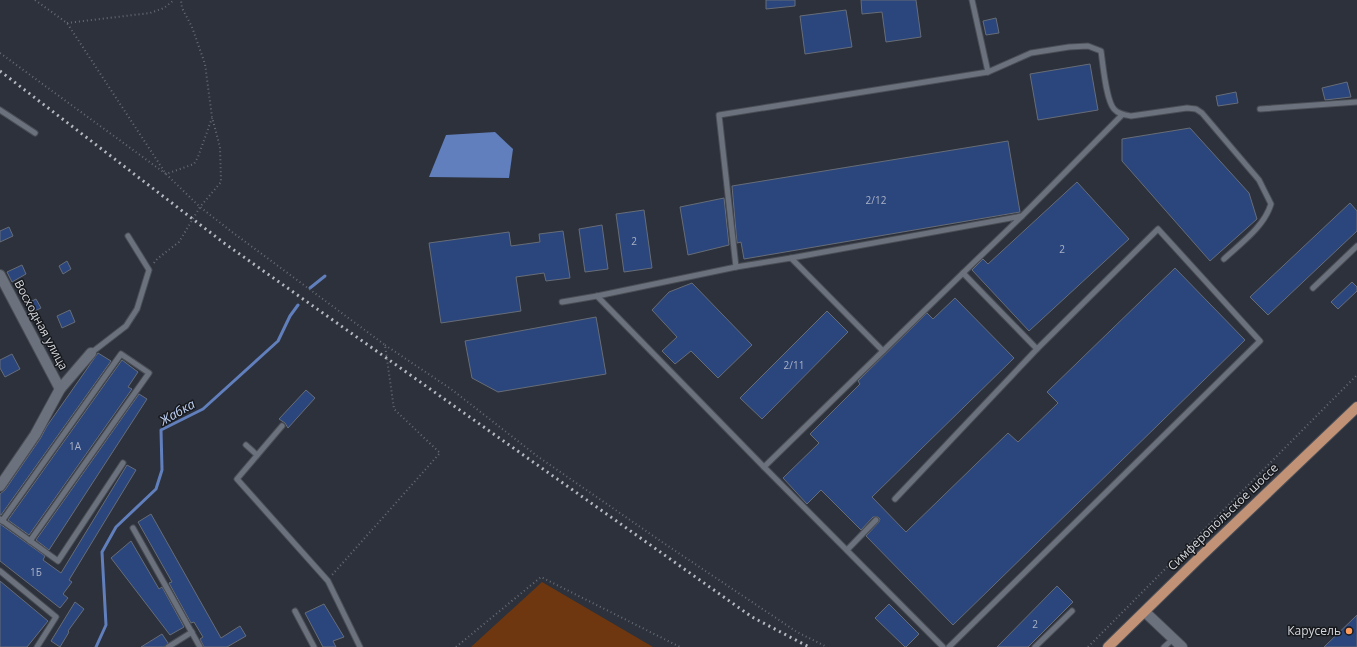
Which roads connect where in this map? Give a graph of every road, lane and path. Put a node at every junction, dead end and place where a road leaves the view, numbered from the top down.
1 (35, 0) edge
2 (174, 0) edge
3 (182, 0) edge
4 (972, 0) edge
5 (68, 23) junction
6 (0, 53) edge
7 (988, 72) junction
8 (1357, 102) edge
9 (1260, 108) dead end
10 (0, 110) edge
11 (1122, 115) junction
12 (212, 117) junction
13 (35, 133) dead end
14 (166, 174) junction
15 (200, 207) junction
16 (1022, 216) junction
17 (128, 236) dead end
18 (1357, 246) edge
19 (791, 258) junction
20 (1224, 259) dead end
21 (736, 267) junction
22 (149, 270) junction
23 (963, 273) junction
24 (0, 275) edge
25 (1313, 288) dead end
26 (597, 296) junction
27 (562, 302) dead end
28 (385, 345) junction
29 (1037, 349) junction
30 (883, 351) junction
31 (91, 353) joint
32 (1357, 375) edge
33 (60, 389) junction
34 (1357, 408) edge
35 (282, 426) dead end
36 (246, 445) dead end
37 (257, 455) junction
38 (123, 463) dead end
39 (764, 467) junction
40 (0, 486) edge
41 (895, 499) dead end
42 (1, 520) edge
43 (876, 520) dead end
44 (133, 528) dead end
45 (30, 541) junction
46 (847, 550) junction
47 (0, 571) edge
48 (328, 581) junction
49 (295, 611) dead end
50 (1072, 611) dead end
51 (1145, 612) junction
52 (192, 632) junction
53 (1173, 639) junction
54 (37, 647) edge
55 (168, 647) edge
56 (200, 647) edge
57 (314, 647) edge
58 (360, 647) edge
59 (456, 647) edge
60 (680, 647) edge
61 (828, 647) edge
62 (943, 647) edge
63 (948, 647) edge
64 (1035, 647) edge
65 (1088, 647) edge
66 (1108, 647) edge
67 (1164, 647) edge
68 (1182, 647) edge

1 - 5 path
2 - 5 path
3 - 12 path
4 - 7 lane
5 - 14 path
6 - 14 path
7 - 11 lane
7 - 21 lane
8 - 9 lane
10 - 13 lane
11 - 16 lane
11 - 20 lane
12 - 14 path
12 - 15 path
14 - 15 path
15 - 22 path
15 - 28 path
16 - 19 lane
16 - 23 lane
17 - 22 lane
18 - 25 lane
19 - 21 lane
19 - 30 lane
21 - 26 lane
22 - 31 lane
23 - 29 lane
23 - 30 lane
24 - 33 street, Восходная улица
26 - 27 lane
26 - 39 lane
28 - 48 path
28 - 61 path
29 - 41 lane
29 - 63 lane
30 - 39 lane
31 - 33 street, Восходная улица
32 - 65 path
33 - 40 street
34 - 51 main road, Симферопольское шоссе
35 - 37 lane
36 - 37 lane
37 - 48 lane
38 - 45 lane
39 - 46 lane
42 - 45 lane
42 - 45 lane
43 - 46 lane
44 - 52 lane
46 - 62 lane
47 - 54 lane
48 - 58 lane
49 - 57 lane
50 - 64 lane
51 - 53 street
51 - 66 main road, Симферопольское шоссе
52 - 55 lane
52 - 56 lane
53 - 67 lane
53 - 68 street
59 - 60 path

